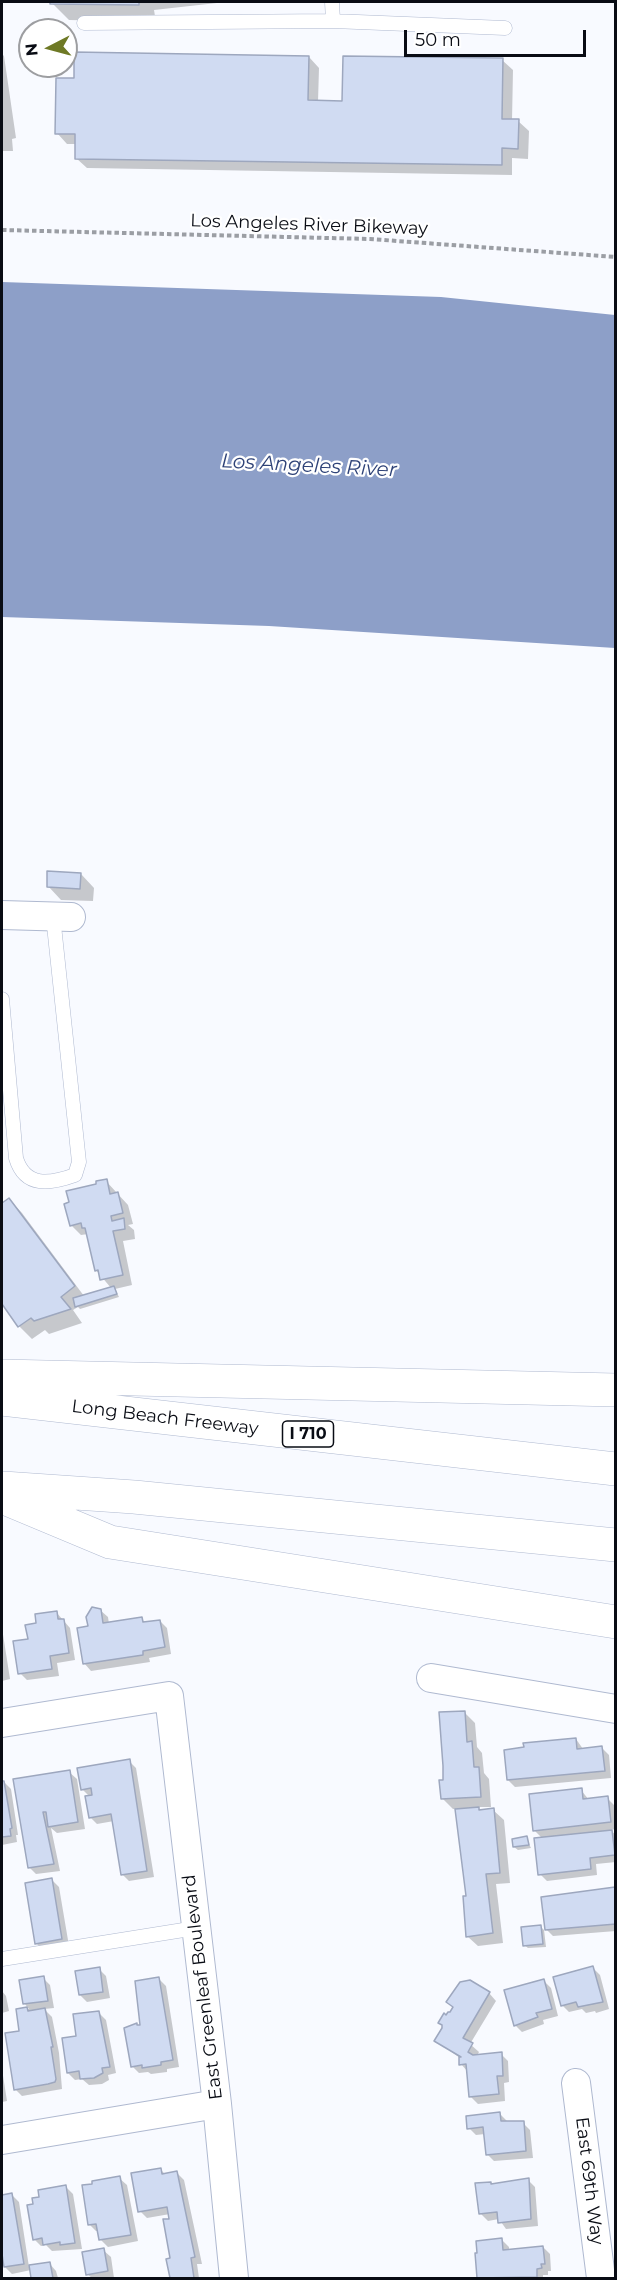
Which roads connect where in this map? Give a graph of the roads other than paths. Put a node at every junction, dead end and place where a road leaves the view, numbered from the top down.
1 (332, 2) edge
2 (333, 21) junction
3 (84, 22) dead end
4 (505, 28) dead end
5 (2, 915) edge
6 (62, 916) joint
7 (2, 999) edge
8 (6, 1109) edge
9 (2, 1376) edge
10 (615, 1390) edge
11 (2, 1399) edge
12 (615, 1469) edge
13 (2, 1488) edge
14 (2, 1497) edge
15 (615, 1545) edge
16 (615, 1622) edge
17 (431, 1678) dead end
18 (615, 1708) edge
19 (2, 1723) edge
20 (196, 1928) junction
21 (2, 1959) edge
22 (576, 2083) dead end
23 (217, 2104) junction
24 (2, 2140) edge
25 (604, 2207) edge
26 (234, 2278) edge
27 (601, 2278) edge

1 - 2 lane
2 - 3 lane
2 - 4 lane
5 - 6 street
6 - 8 lane
7 - 8 lane
9 - 10 highway
11 - 12 highway, Long Beach Freeway / I 710
13 - 15 highway
14 - 16 highway
17 - 18 street
19 - 20 street, East Greenleaf Boulevard
20 - 21 lane
20 - 23 street, East Greenleaf Boulevard
22 - 25 street, East 69th Way
23 - 24 street
23 - 26 street, East Greenleaf Boulevard
25 - 27 street, East 69th Way

